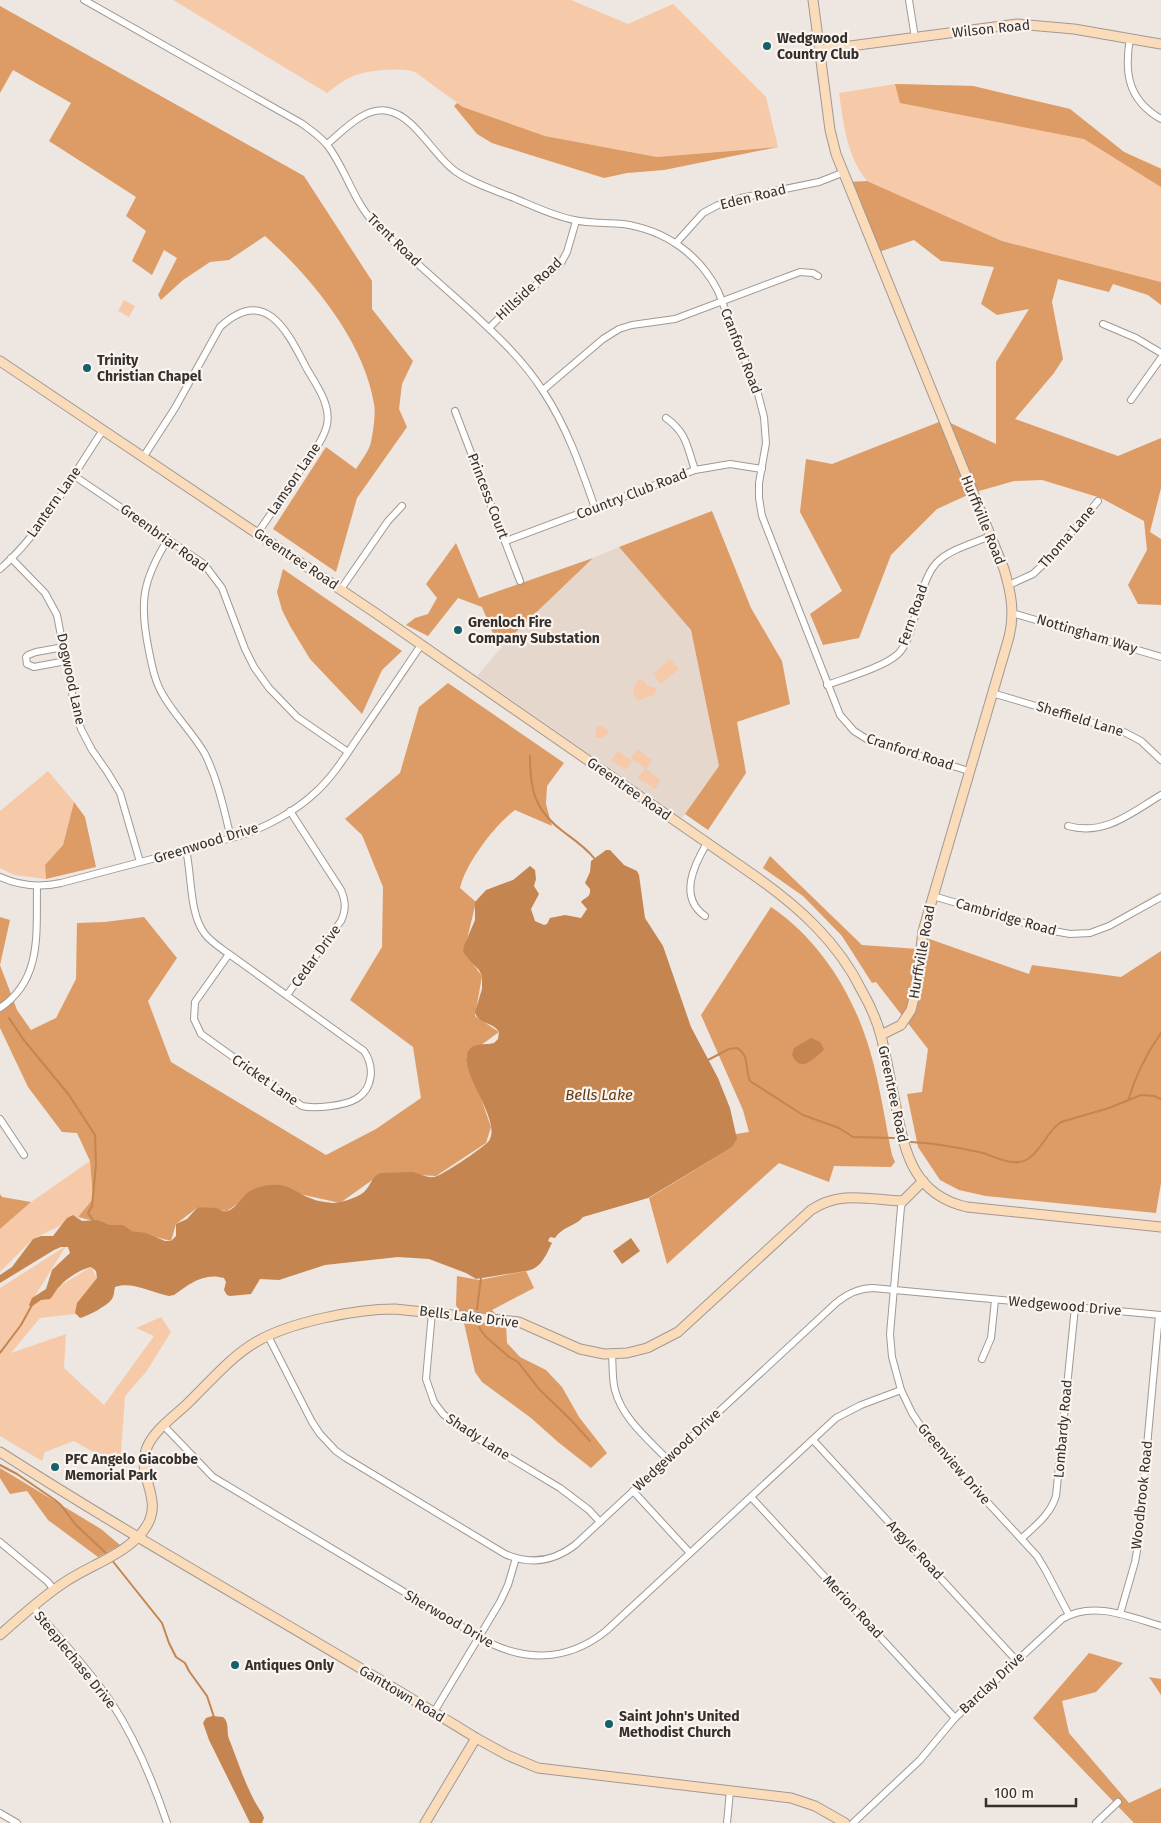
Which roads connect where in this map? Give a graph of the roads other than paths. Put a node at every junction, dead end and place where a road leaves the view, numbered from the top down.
1 (84, 0) edge
2 (813, 0) edge
3 (909, 0) edge
4 (914, 38) junction
5 (1130, 38) junction
6 (1161, 44) edge
7 (820, 50) junction
8 (1161, 119) edge
9 (327, 144) junction
10 (842, 173) junction
11 (576, 221) junction
12 (676, 243) junction
13 (818, 276) dead end
14 (722, 301) junction
15 (1103, 324) dead end
16 (489, 328) junction
17 (1161, 353) edge
18 (1161, 358) edge
19 (0, 361) edge
20 (543, 390) junction
21 (1130, 400) dead end
22 (455, 411) dead end
23 (666, 418) dead end
24 (103, 430) junction
25 (144, 456) junction
26 (762, 469) junction
27 (695, 470) junction
28 (73, 475) junction
29 (1098, 501) dead end
30 (402, 506) dead end
31 (595, 508) junction
32 (257, 534) junction
33 (991, 536) junction
34 (168, 539) junction
35 (506, 541) junction
36 (11, 558) junction
37 (0, 569) edge
38 (520, 581) dead end
39 (1009, 585) junction
40 (341, 589) junction
41 (1012, 613) junction
42 (421, 645) junction
43 (64, 647) junction
44 (1161, 657) edge
45 (66, 661) junction
46 (827, 685) junction
47 (992, 693) junction
48 (348, 752) junction
49 (1161, 760) edge
50 (969, 771) junction
51 (1161, 795) edge
52 (290, 811) junction
53 (1068, 826) dead end
54 (231, 838) junction
55 (707, 842) junction
56 (186, 850) junction
57 (140, 862) junction
58 (0, 876) edge
59 (37, 886) junction
60 (933, 896) junction
61 (1161, 897) edge
62 (705, 916) dead end
63 (229, 954) junction
64 (287, 995) junction
65 (0, 1008) edge
66 (881, 1035) junction
67 (0, 1119) edge
68 (24, 1155) dead end
69 (923, 1181) junction
70 (903, 1201) junction
71 (1161, 1227) edge
72 (894, 1290) junction
73 (995, 1300) junction
74 (1075, 1307) junction
75 (432, 1312) junction
76 (1160, 1315) edge
77 (268, 1336) junction
78 (612, 1355) junction
79 (982, 1359) dead end
80 (901, 1390) junction
81 (164, 1426) junction
82 (813, 1440) junction
83 (0, 1452) edge
84 (667, 1460) junction
85 (633, 1491) junction
86 (752, 1497) junction
87 (600, 1522) junction
88 (139, 1536) junction
89 (1022, 1538) junction
90 (0, 1542) edge
91 (690, 1553) junction
92 (516, 1558) junction
93 (54, 1590) junction
94 (32, 1607) junction
95 (1120, 1614) junction
96 (1069, 1615) junction
97 (1161, 1626) edge
98 (0, 1635) edge
99 (478, 1637) junction
100 (1016, 1660) junction
101 (434, 1712) junction
102 (955, 1718) junction
103 (476, 1738) junction
104 (730, 1791) junction
105 (1118, 1802) dead end
106 (0, 1812) edge
107 (427, 1822) edge
108 (17, 1823) edge
109 (167, 1823) edge
110 (727, 1823) edge
111 (845, 1823) edge
112 (853, 1823) edge
113 (1096, 1823) edge

1 - 9 street, Trent Road
2 - 7 street, Hurffville Road
3 - 4 street
4 - 5 street, Wilson Road
4 - 7 street, Wilson Road
5 - 6 street, Wilson Road
5 - 8 street
7 - 10 street, Hurffville Road
9 - 11 street, Cranford Road
9 - 16 street, Trent Road
10 - 12 street, Eden Road
10 - 33 street, Hurffville Road
11 - 12 street, Cranford Road
11 - 16 street, Hillside Road
12 - 14 street, Cranford Road
13 - 14 street
14 - 20 street
14 - 26 street, Cranford Road
15 - 17 street
16 - 20 street, Trent Road
18 - 21 street
19 - 24 street, Greentree Road
20 - 31 street, Trent Road
22 - 35 street, Princess Court
23 - 27 street
24 - 25 street, Greentree Road
24 - 28 street, Lantern Lane
25 - 32 street, Greentree Road
25 - 32 street, Lamson Lane
26 - 27 street, Country Club Road
26 - 46 street, Cranford Road
27 - 31 street, Country Club Road
28 - 34 street, Greenbriar Road
28 - 36 street, Lantern Lane
29 - 39 street, Thoma Lane
30 - 40 street
31 - 35 street, Country Club Road
32 - 40 street, Greentree Road
33 - 39 street, Hurffville Road
33 - 46 street, Fern Road
34 - 48 street, Greenbriar Road
34 - 54 street
35 - 38 street, Princess Court
36 - 37 street, Lantern Lane
36 - 43 street, Dogwood Lane
39 - 41 street, Hurffville Road
40 - 42 street, Greentree Road
41 - 44 street, Nottingham Way
41 - 47 street, Hurffville Road
42 - 48 street, Greenwood Drive
42 - 55 street, Greentree Road
43 - 45 street, Dogwood Lane
43 - 45 street
45 - 57 street, Dogwood Lane
46 - 50 street, Cranford Road
47 - 49 street, Sheffield Lane
47 - 50 street, Hurffville Road
48 - 52 street, Greenwood Drive
50 - 60 street, Hurffville Road
51 - 53 street
52 - 54 street, Greenwood Drive
52 - 64 street, Cedar Drive
54 - 56 street, Greenwood Drive
55 - 62 street
55 - 66 street, Greentree Road
56 - 57 street, Greenwood Drive
56 - 63 street, Cricket Lane
57 - 59 street, Greenwood Drive
58 - 59 street, Greenwood Drive
59 - 65 street
60 - 61 street, Cambridge Road
60 - 66 street, Hurffville Road
63 - 64 street, Cricket Lane
63 - 64 street, Cricket Lane
66 - 69 street, Greentree Road
67 - 68 street
69 - 70 street
69 - 71 street, Greentree Road
70 - 72 street, Greenview Drive
70 - 78 street, Bells Lake Drive
72 - 73 street, Wedgewood Drive
72 - 80 street, Greenview Drive
72 - 84 street, Wedgewood Drive
73 - 74 street, Wedgewood Drive
73 - 79 street
74 - 76 street, Wedgewood Drive
74 - 89 street, Lombardy Road
75 - 77 street, Bells Lake Drive
75 - 78 street, Bells Lake Drive
75 - 87 street, Shady Lane
76 - 95 street, Woodbrook Road
77 - 81 street, Bells Lake Drive
77 - 92 street, Wedgewood Drive
78 - 84 street
80 - 82 street, Sherwood Drive
80 - 89 street, Greenview Drive
81 - 88 street, Bells Lake Drive
81 - 99 street, Sherwood Drive
82 - 86 street, Sherwood Drive
82 - 100 street, Argyle Road
83 - 88 street, Ganttown Road
84 - 85 street, Wedgewood Drive
85 - 87 street, Wedgewood Drive
85 - 91 street
86 - 91 street, Sherwood Drive
86 - 102 street, Merion Road
87 - 92 street, Wedgewood Drive
88 - 93 street
88 - 101 street, Ganttown Road
89 - 96 street, Greenview Drive
90 - 93 street
91 - 99 street, Sherwood Drive
92 - 99 street
93 - 94 street
94 - 98 street
94 - 109 street, Steeplechase Drive
95 - 96 street, Barclay Drive
95 - 97 street, Barclay Drive
96 - 100 street, Barclay Drive
99 - 101 street
100 - 102 street, Barclay Drive
101 - 103 street, Ganttown Road
102 - 112 street, Barclay Drive
103 - 104 street, Ganttown Road
103 - 107 street
104 - 110 street
104 - 111 street, Ganttown Road
105 - 113 street
106 - 108 street

